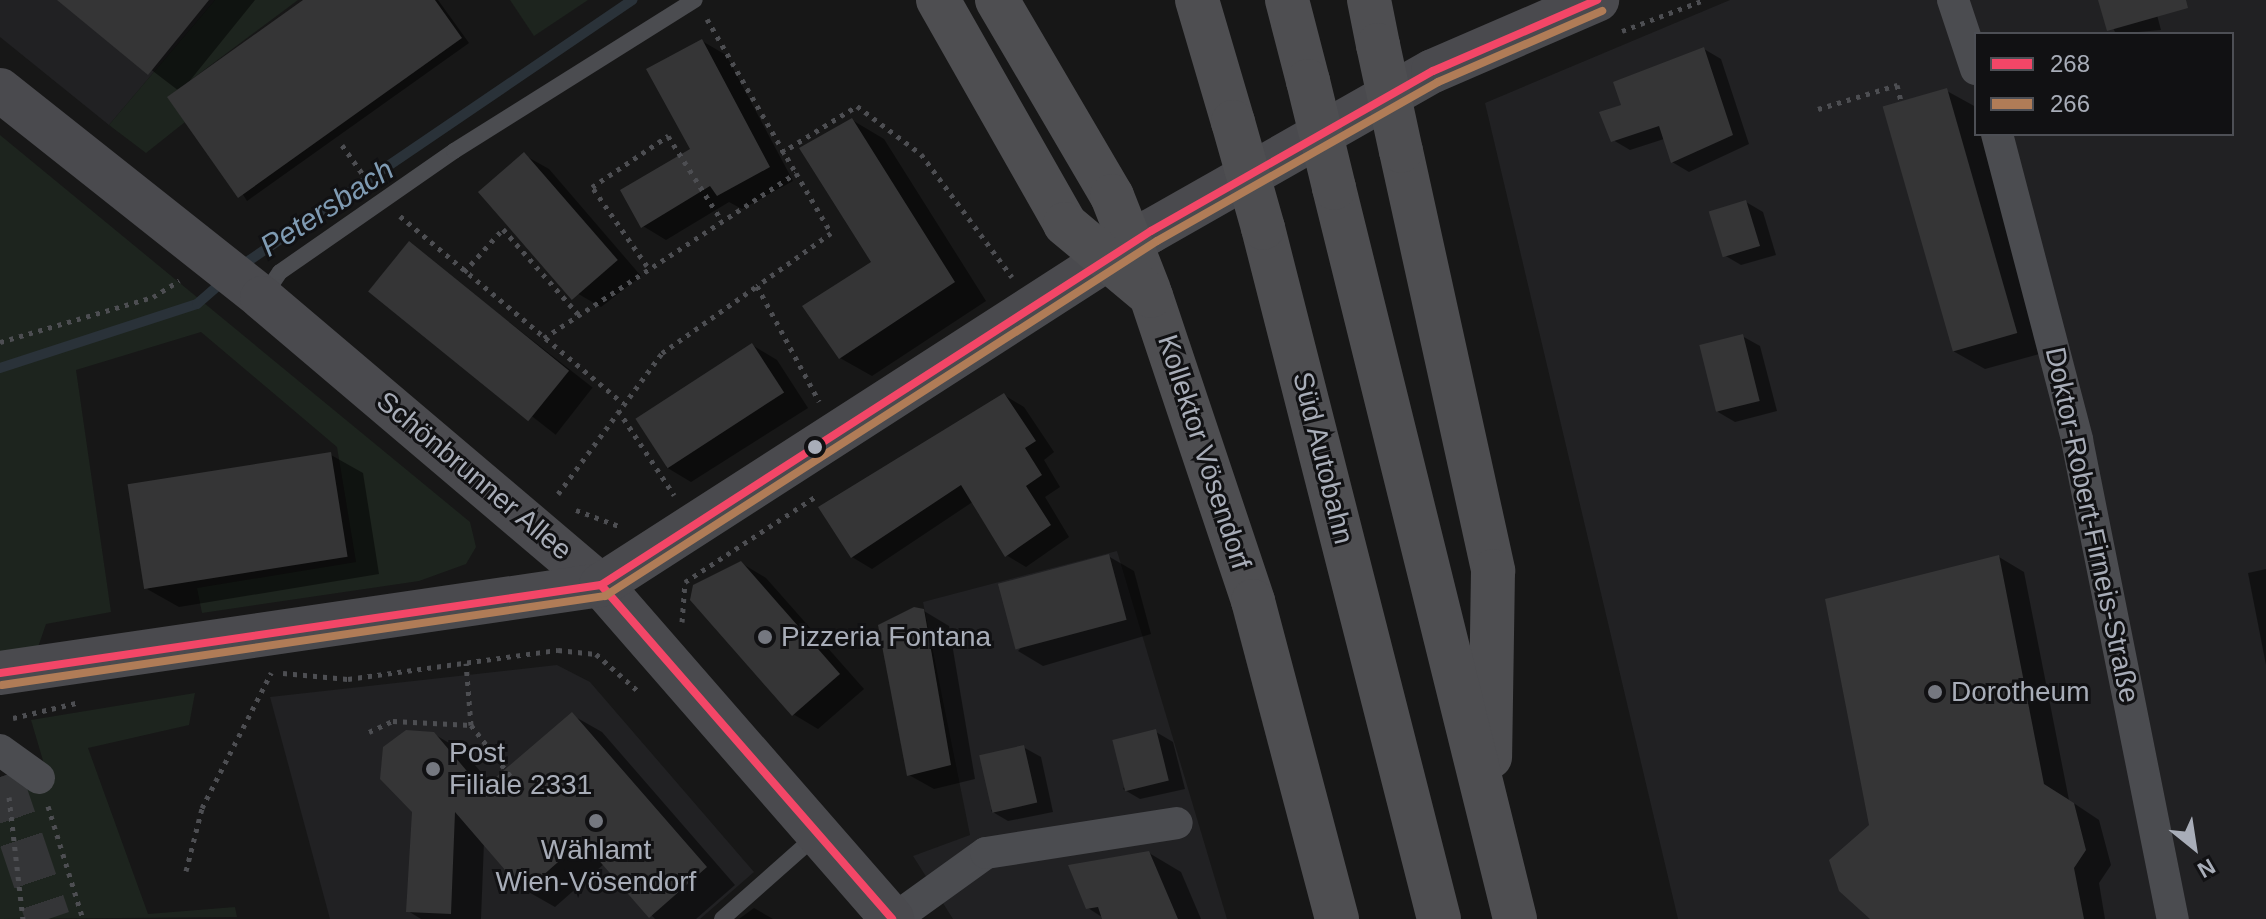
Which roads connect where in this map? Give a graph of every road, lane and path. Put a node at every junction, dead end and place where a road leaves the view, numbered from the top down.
1 (938, 0) edge
2 (997, 0) edge
3 (1025, 0) edge
4 (1197, 0) edge
5 (1287, 0) edge
6 (1369, 0) edge
7 (1597, 0) edge
8 (1953, 0) edge
9 (700, 7) edge
10 (1974, 63) edge
11 (0, 90) edge
12 (1901, 101) dead end
13 (1818, 109) dead end
14 (1998, 136) edge
15 (342, 145) dead end
16 (781, 153) junction
17 (355, 163) dead end
18 (796, 173) junction
19 (1112, 196) junction
20 (383, 202) junction
21 (720, 218) junction
22 (647, 266) junction
23 (199, 268) junction
24 (464, 272) junction
25 (757, 286) junction
26 (254, 292) junction
27 (1151, 296) junction
28 (1032, 305) junction
29 (578, 314) junction
30 (544, 338) junction
31 (0, 342) edge
32 (623, 403) junction
33 (821, 405) dead end
34 (618, 410) junction
35 (675, 496) dead end
36 (576, 510) dead end
37 (601, 585) junction
38 (466, 663) junction
39 (609, 665) dead end
40 (272, 672) junction
41 (0, 673) edge
42 (257, 674) dead end
43 (95, 695) dead end
44 (26, 717) junction
45 (0, 720) edge
46 (471, 725) junction
47 (29, 731) dead end
48 (369, 732) dead end
49 (2, 751) edge
50 (511, 777) dead end
51 (39, 778) joint
52 (1489, 816) junction
53 (1177, 823) dead end
54 (819, 833) junction
55 (186, 871) dead end
56 (23, 919) edge
57 (83, 919) edge
58 (722, 919) edge
59 (893, 919) edge
60 (1337, 919) edge
61 (1439, 919) edge
62 (1515, 919) edge
63 (2173, 919) edge

1 - 27 highway, bridge
2 - 19 highway
3 - 19 highway, Kollektor Vösendorf
4 - 61 highway, Süd Autobahn, bridge
5 - 52 highway, bridge
6 - 52 highway, bridge
7 - 28 main road
8 - 10 street
9 - 16 path
9 - 20 lane
11 - 23 main road, Schönbrunner Allee
12 - 13 path
14 - 63 street, Doktor-Robert-Firneis-Straße
15 - 17 path
16 - 18 path
16 - 28 path
18 - 21 path
18 - 25 path
19 - 27 highway, Kollektor Vösendorf, bridge
20 - 24 path
20 - 26 lane
21 - 22 path
21 - 22 path
22 - 29 path
23 - 26 main road, Schönbrunner Allee
23 - 31 path
24 - 29 path
24 - 30 path
25 - 32 path
25 - 33 path
26 - 37 main road, Schönbrunner Allee
27 - 60 highway, Kollektor Vösendorf
28 - 37 main road
29 - 30 path
30 - 32 path
32 - 34 path
34 - 35 path
34 - 36 path
37 - 41 main road
37 - 54 main road, Schönbrunner Allee
38 - 39 path
38 - 40 path
38 - 46 path
40 - 42 path
40 - 55 path
43 - 44 path
44 - 45 path
44 - 47 path
46 - 48 path
46 - 50 path
49 - 51 street
49 - 56 path
51 - 57 path
52 - 62 highway
53 - 59 street
54 - 58 lane
54 - 59 main road, Schönbrunner Allee

